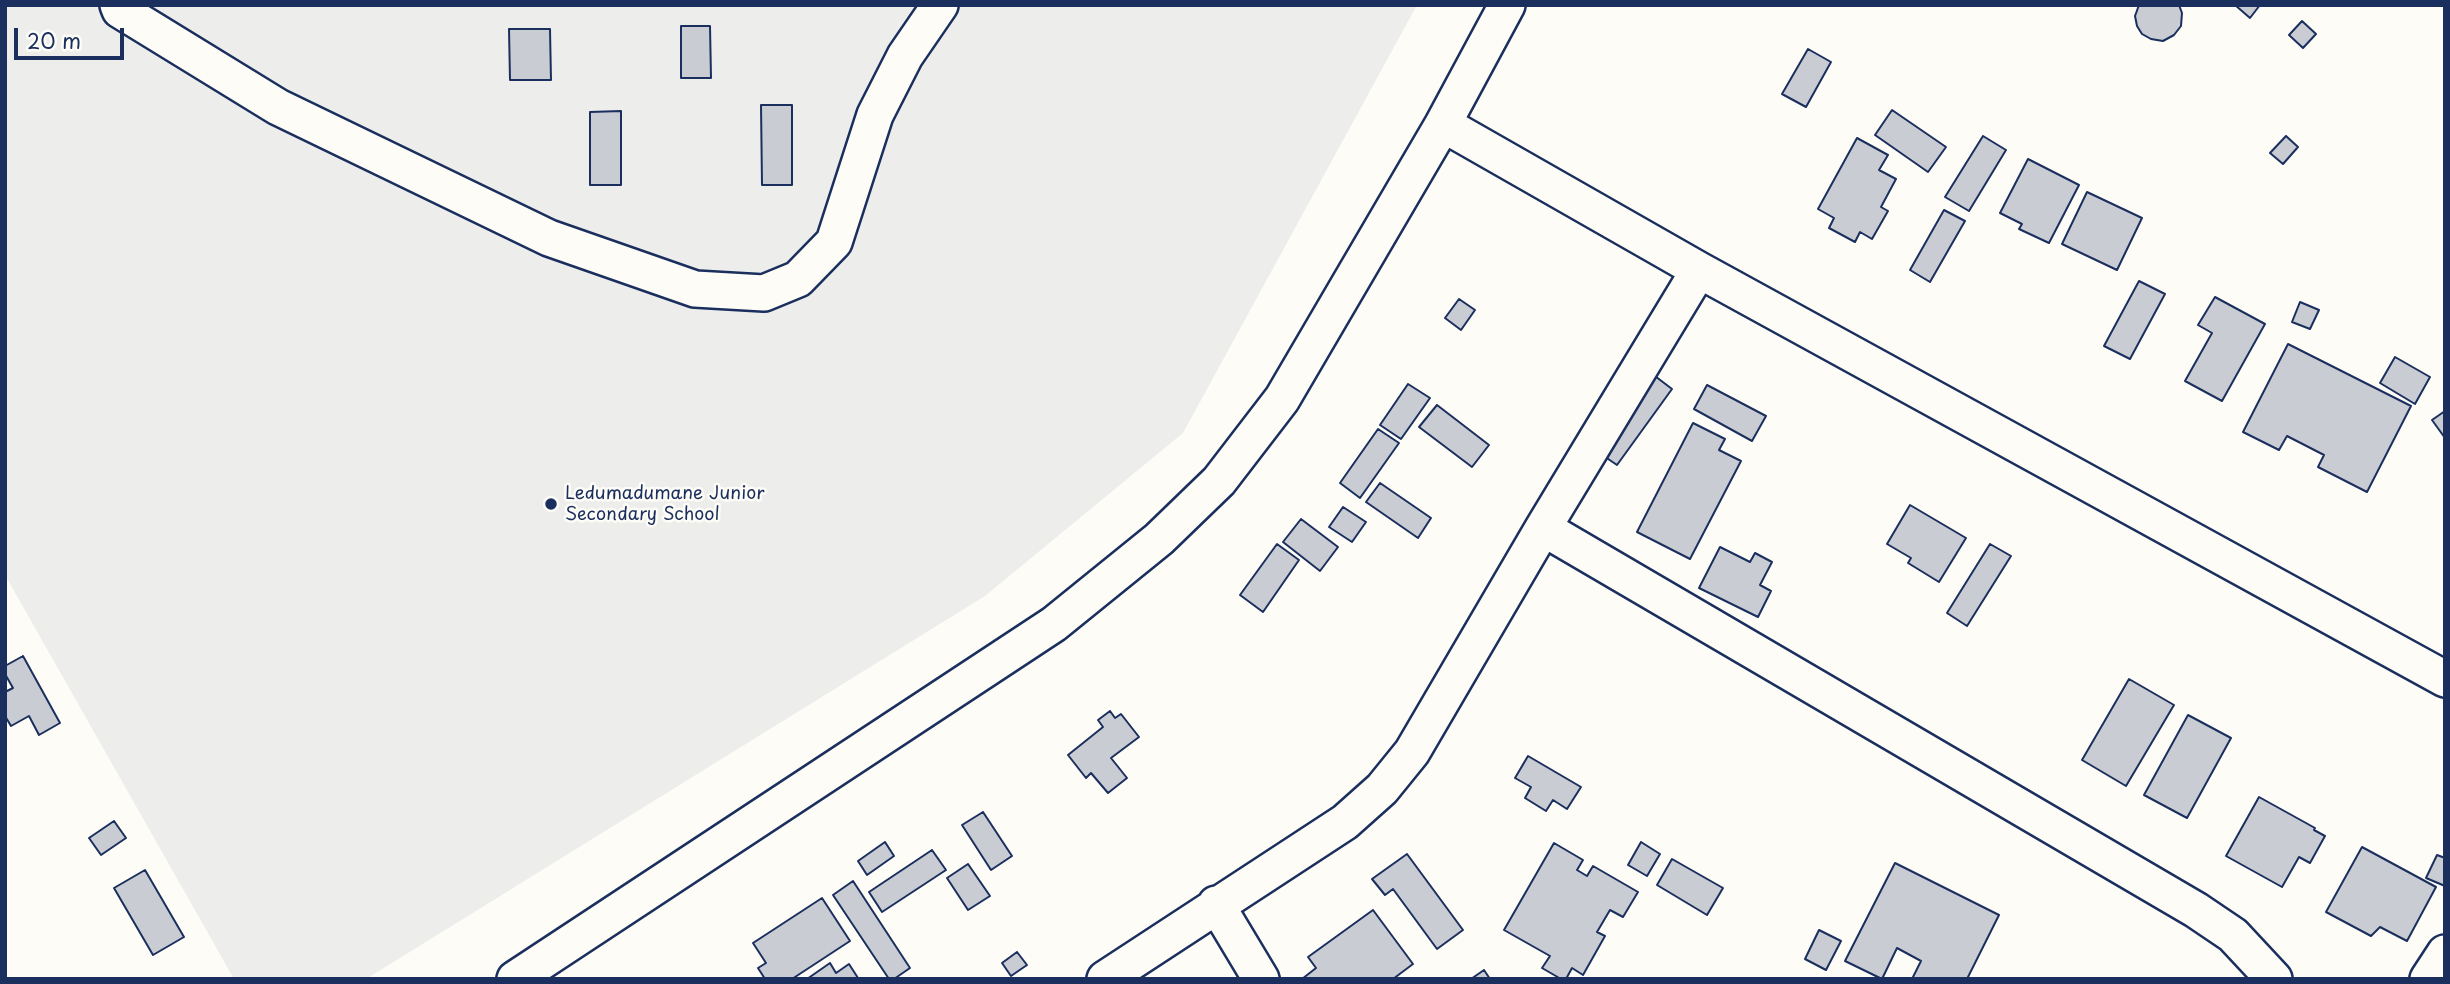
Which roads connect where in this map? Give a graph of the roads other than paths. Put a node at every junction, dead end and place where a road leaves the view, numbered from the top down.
1 (118, 5) edge
2 (940, 5) edge
3 (1507, 5) edge
4 (1443, 124) junction
5 (1699, 270) junction
6 (1543, 528) junction
7 (2445, 679) edge
8 (1216, 904) junction
9 (2445, 953) edge
10 (514, 979) edge
11 (1105, 979) edge
12 (1261, 979) edge
13 (2274, 979) edge
14 (2428, 979) edge

1 - 2 street
3 - 4 street
4 - 5 street
4 - 10 street
5 - 6 street
5 - 7 street
6 - 8 street
6 - 13 street
8 - 11 street
8 - 12 street
9 - 14 street

